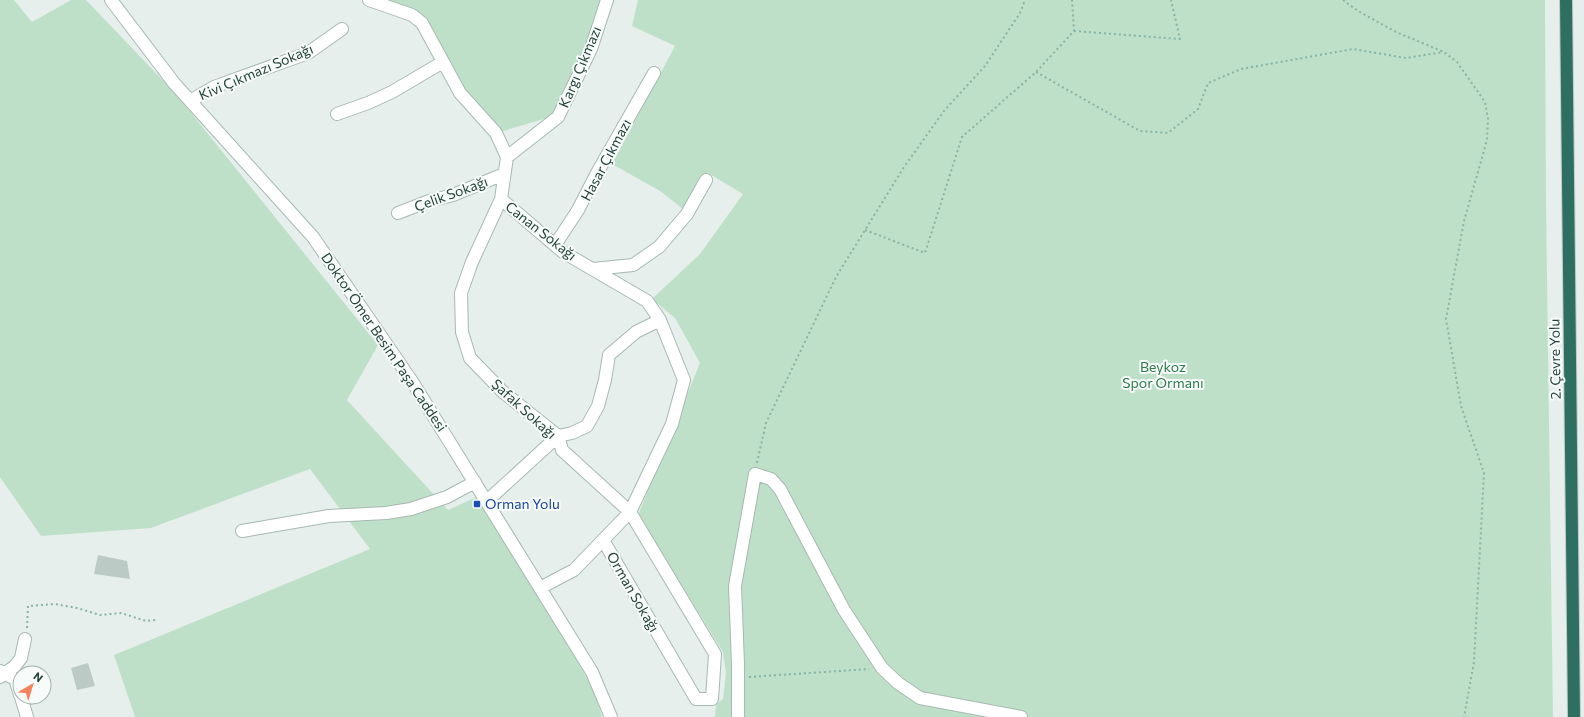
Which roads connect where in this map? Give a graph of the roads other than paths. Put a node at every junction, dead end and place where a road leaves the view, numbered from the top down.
1 (111, 0) edge
2 (369, 0) edge
3 (607, 0) edge
4 (1566, 0) edge
5 (342, 29) dead end
6 (443, 62) junction
7 (654, 73) dead end
8 (190, 100) junction
9 (337, 114) dead end
10 (507, 158) junction
11 (504, 174) junction
12 (706, 180) dead end
13 (501, 199) junction
14 (398, 213) dead end
15 (555, 245) junction
16 (593, 270) junction
17 (660, 320) junction
18 (558, 436) junction
19 (475, 482) junction
20 (487, 502) junction
21 (630, 512) junction
22 (242, 531) dead end
23 (603, 540) junction
24 (540, 588) junction
25 (25, 639) road end
26 (1, 674) edge
27 (12, 678) edge
28 (712, 699) joint
29 (23, 705) edge
30 (27, 717) edge
31 (611, 717) edge
32 (738, 717) edge
33 (1021, 717) edge
34 (1574, 717) edge

1 - 8 street, Doktor Ömer Besim Paşa Caddesi
2 - 6 street
3 - 10 street, Kargı Çıkmazı
4 - 34 highway, 2. Çevre Yolu
5 - 8 street, Kivi Çıkmazı Sokağı
6 - 9 street
6 - 10 street
7 - 15 street, Hasar Çıkmazı
8 - 19 street, Doktor Ömer Besim Paşa Caddesi
10 - 11 street, Canan Sokağı
11 - 13 street, Canan Sokağı
11 - 14 street, Çelik Sokağı
12 - 16 street
13 - 15 street, Canan Sokağı
13 - 18 street, Şafak Sokağı
15 - 16 street, Canan Sokağı
16 - 17 street, Canan Sokağı
17 - 18 street
17 - 21 street, Canan Sokağı
18 - 20 street
18 - 21 street, Şafak Sokağı
19 - 20 street, Doktor Ömer Besim Paşa Caddesi
19 - 22 street
20 - 24 street, Doktor Ömer Besim Paşa Caddesi
21 - 23 street, Canan Sokağı
21 - 28 street, Şafak Sokağı
23 - 24 street, Orman Sokağı
23 - 28 street, Orman Sokağı
24 - 31 street, Doktor Ömer Besim Paşa Caddesi
25 - 26 street
26 - 27 street
29 - 30 street
32 - 33 street

